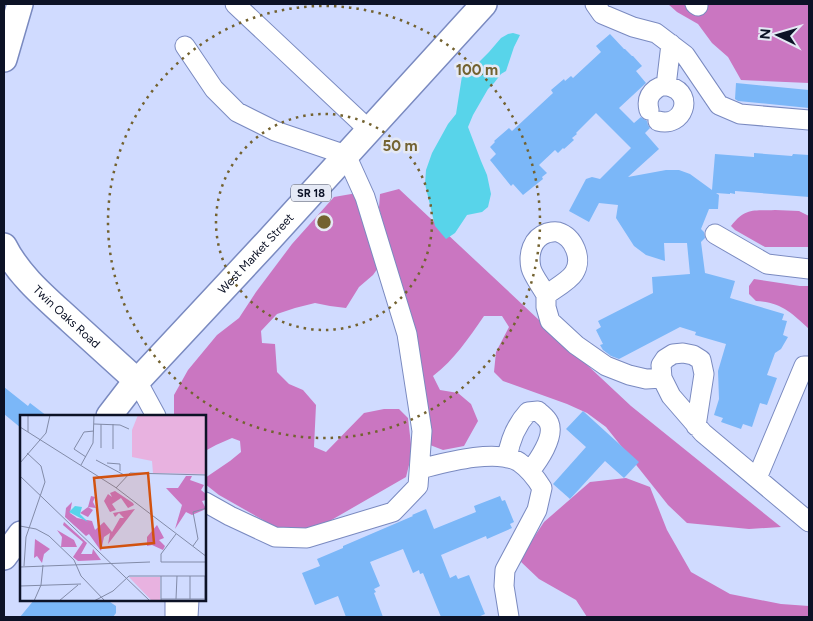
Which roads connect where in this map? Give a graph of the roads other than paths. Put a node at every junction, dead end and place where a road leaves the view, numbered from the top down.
1 (20, 4) edge
2 (235, 4) edge
3 (483, 4) edge
4 (595, 4) edge
5 (671, 44) junction
6 (185, 46) dead end
7 (4, 59) edge
8 (666, 86) junction
9 (809, 120) edge
10 (369, 130) junction
11 (346, 155) junction
12 (715, 234) dead end
13 (5, 252) edge
14 (809, 269) edge
15 (546, 294) dead end
16 (809, 366) edge
17 (662, 378) junction
18 (137, 381) junction
19 (110, 415) edge
20 (155, 415) edge
21 (696, 426) junction
22 (507, 458) junction
23 (420, 469) junction
24 (530, 471) junction
25 (757, 478) junction
26 (206, 503) edge
27 (809, 522) edge
28 (20, 535) edge
29 (4, 557) edge
30 (175, 601) edge
31 (189, 601) edge
32 (175, 617) edge
33 (188, 617) edge
34 (509, 617) edge

1 - 7 main road
2 - 10 lane
3 - 10 main road, West Market Street / SR 18
4 - 5 lane
5 - 8 lane
5 - 9 lane
6 - 11 lane
8 - 8 lane
10 - 11 main road, West Market Street / SR 18
11 - 18 main road, West Market Street / SR 18
11 - 23 lane
12 - 14 lane
13 - 18 main road, Twin Oaks Road
15 - 17 lane
16 - 25 lane
17 - 21 lane
17 - 21 lane
18 - 19 main road, West Market Street / SR 18
18 - 20 lane
21 - 25 lane
22 - 23 lane
22 - 24 lane
22 - 24 lane
23 - 26 lane
24 - 34 lane
25 - 27 lane
28 - 29 main road
30 - 32 lane
31 - 33 lane

